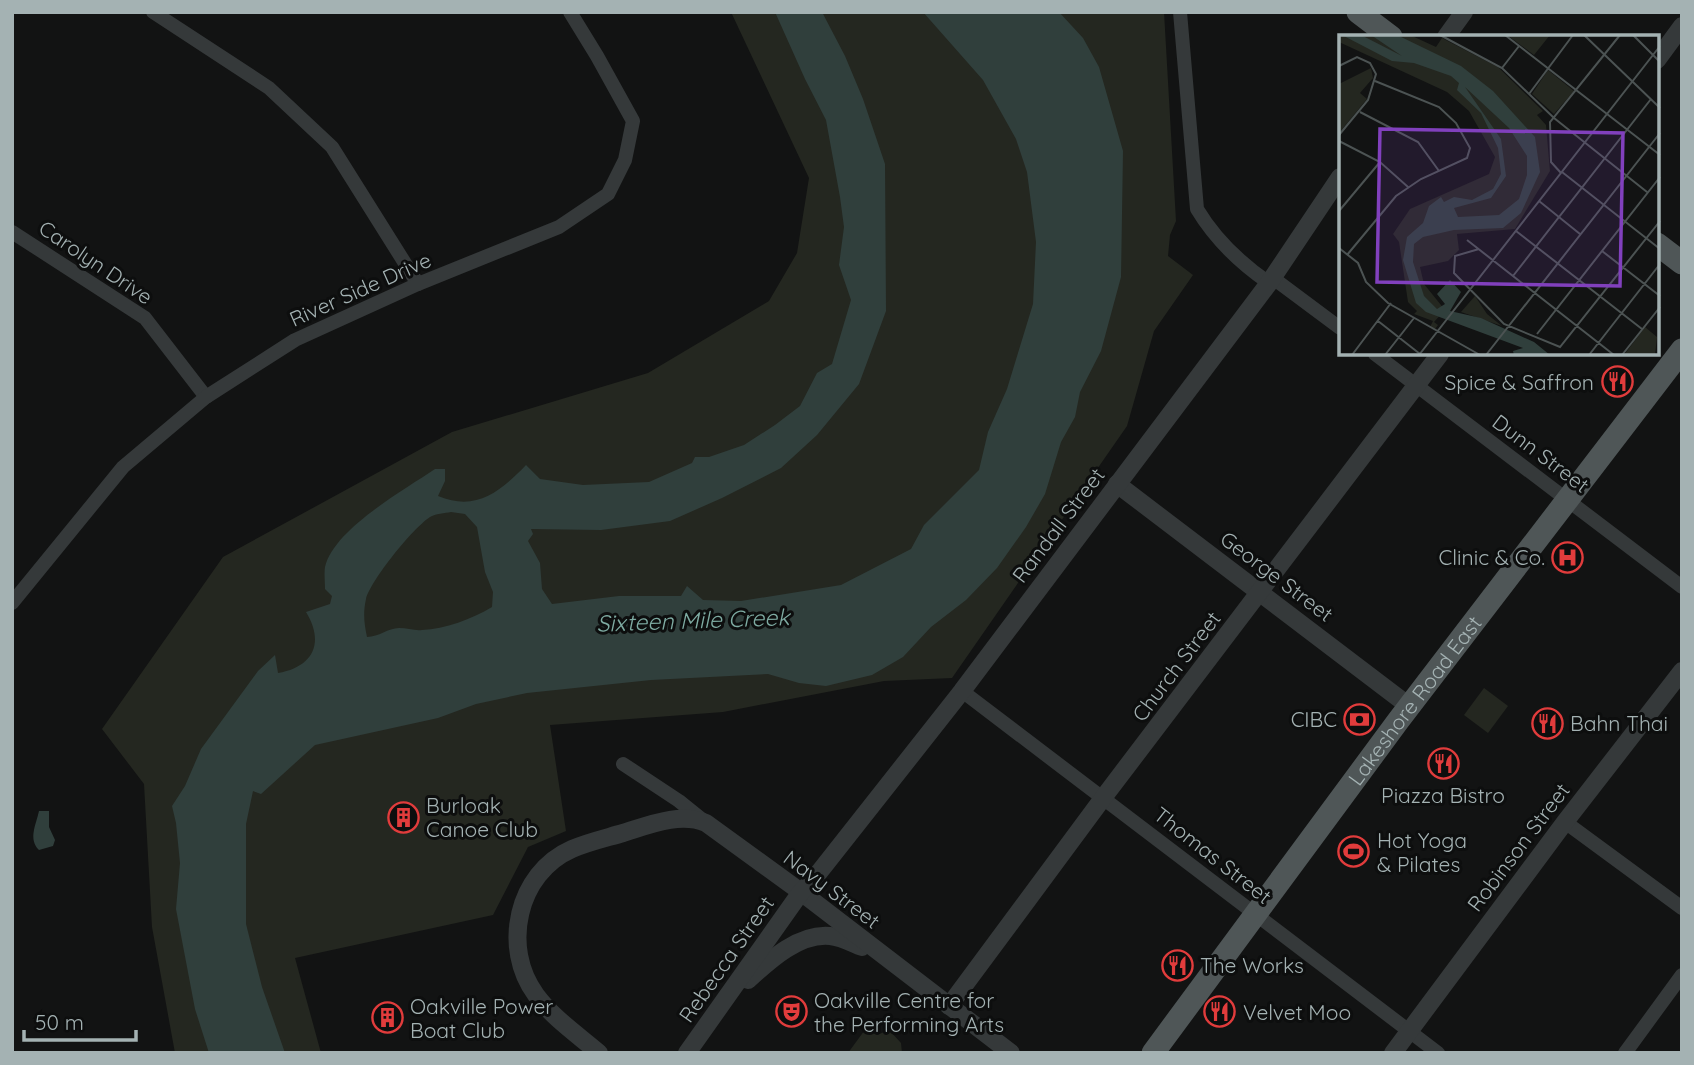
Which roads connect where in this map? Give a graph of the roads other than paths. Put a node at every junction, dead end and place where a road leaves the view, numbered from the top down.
1 (153, 12) edge
2 (570, 12) edge
3 (1180, 12) edge
4 (1358, 12) edge
5 (1464, 12) edge
6 (1682, 26) edge
7 (1388, 35) edge
8 (1447, 35) edge
9 (1659, 57) edge
10 (1339, 178) edge
11 (12, 232) edge
12 (1659, 246) edge
13 (1682, 263) edge
14 (1271, 280) junction
15 (418, 284) junction
16 (1339, 327) edge
17 (1682, 350) edge
18 (1376, 355) edge
19 (1439, 355) edge
20 (1416, 385) junction
21 (206, 397) junction
22 (1117, 484) junction
23 (1567, 498) junction
24 (1682, 587) edge
25 (1259, 592) junction
26 (12, 604) edge
27 (1682, 671) edge
28 (962, 691) junction
29 (1409, 706) junction
30 (623, 764) dead end
31 (1103, 798) junction
32 (1564, 822) junction
33 (706, 823) junction
34 (801, 892) junction
35 (1682, 908) edge
36 (1254, 915) junction
37 (879, 953) junction
38 (1682, 975) edge
39 (727, 999) junction
40 (949, 1006) junction
41 (1410, 1030) junction
42 (599, 1053) edge
43 (687, 1053) edge
44 (1011, 1053) edge
45 (1153, 1053) edge
46 (1393, 1053) edge
47 (1438, 1053) edge
48 (1625, 1053) edge

1 - 15 street
2 - 15 street, River Side Drive
3 - 14 street
4 - 7 main road
5 - 8 street
6 - 9 street
10 - 14 street, Randall Street
11 - 21 street, Carolyn Drive
12 - 13 main road
14 - 16 street
14 - 22 street, Randall Street
15 - 21 street, River Side Drive
17 - 23 main road, Lakeshore Road East
18 - 20 street, Dunn Street
19 - 20 street, Church Street
20 - 23 street, Dunn Street
20 - 25 street, Church Street
21 - 26 street, River Side Drive
22 - 25 street, George Street
22 - 28 street, Randall Street
23 - 24 street, Dunn Street
23 - 29 main road, Lakeshore Road East
25 - 29 street, George Street
25 - 31 street, Church Street
27 - 32 street, Robinson Street
28 - 31 street, Thomas Street
28 - 34 street, Randall Street
29 - 36 main road, Lakeshore Road East
30 - 33 street, Navy Street
31 - 36 street, Thomas Street
31 - 40 street, Church Street
32 - 35 street
32 - 41 street, Robinson Street
33 - 34 street, Navy Street
33 - 42 street
34 - 37 street, Navy Street
34 - 39 street, Rebecca Street
36 - 41 street, Thomas Street
36 - 45 main road, Lakeshore Road East
37 - 39 street
37 - 40 street, Navy Street
38 - 48 street
39 - 43 street, Rebecca Street
40 - 44 street, Navy Street
41 - 46 street, Robinson Street
41 - 47 street, Thomas Street

